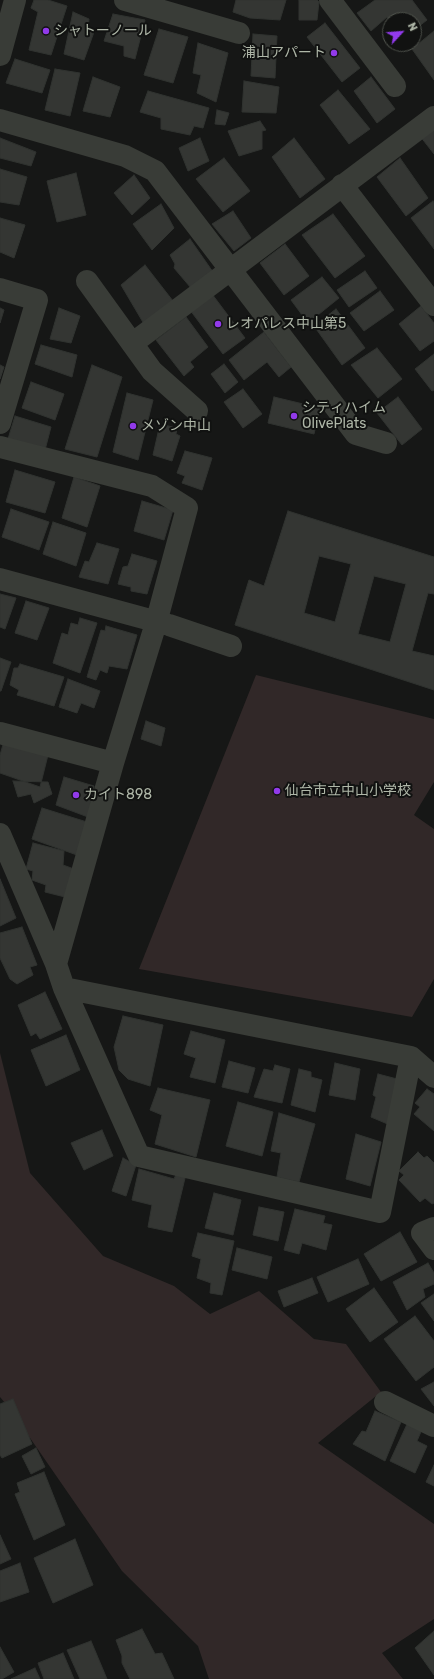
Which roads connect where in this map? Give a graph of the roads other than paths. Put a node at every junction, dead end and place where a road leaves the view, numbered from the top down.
1 (16, 0) edge
2 (125, 0) edge
3 (330, 0) edge
4 (239, 33) dead end
5 (0, 55) edge
6 (395, 86) dead end
7 (434, 117) edge
8 (0, 120) edge
9 (342, 185) junction
10 (230, 270) junction
11 (87, 281) dead end
12 (0, 290) edge
13 (434, 305) edge
14 (132, 344) junction
15 (197, 411) dead end
16 (0, 423) edge
17 (386, 443) dead end
18 (0, 447) edge
19 (0, 579) edge
20 (156, 623) junction
21 (231, 646) dead end
22 (0, 733) edge
23 (113, 763) junction
24 (0, 834) edge
25 (56, 964) junction
26 (64, 988) junction
27 (411, 1057) junction
28 (434, 1077) edge
29 (434, 1228) edge
30 (434, 1249) edge
31 (385, 1402) dead end
32 (434, 1426) edge

1 - 5 street
2 - 4 street
3 - 6 street
7 - 9 street
8 - 10 street
9 - 10 street
9 - 13 street
10 - 14 street
10 - 17 street
11 - 14 street
12 - 16 street
14 - 15 street
18 - 20 street
19 - 20 street
20 - 21 street
20 - 23 street
22 - 23 street
23 - 25 street
24 - 25 street
25 - 26 street
26 - 27 street
26 - 27 street
27 - 28 street
29 - 30 street
31 - 32 street

